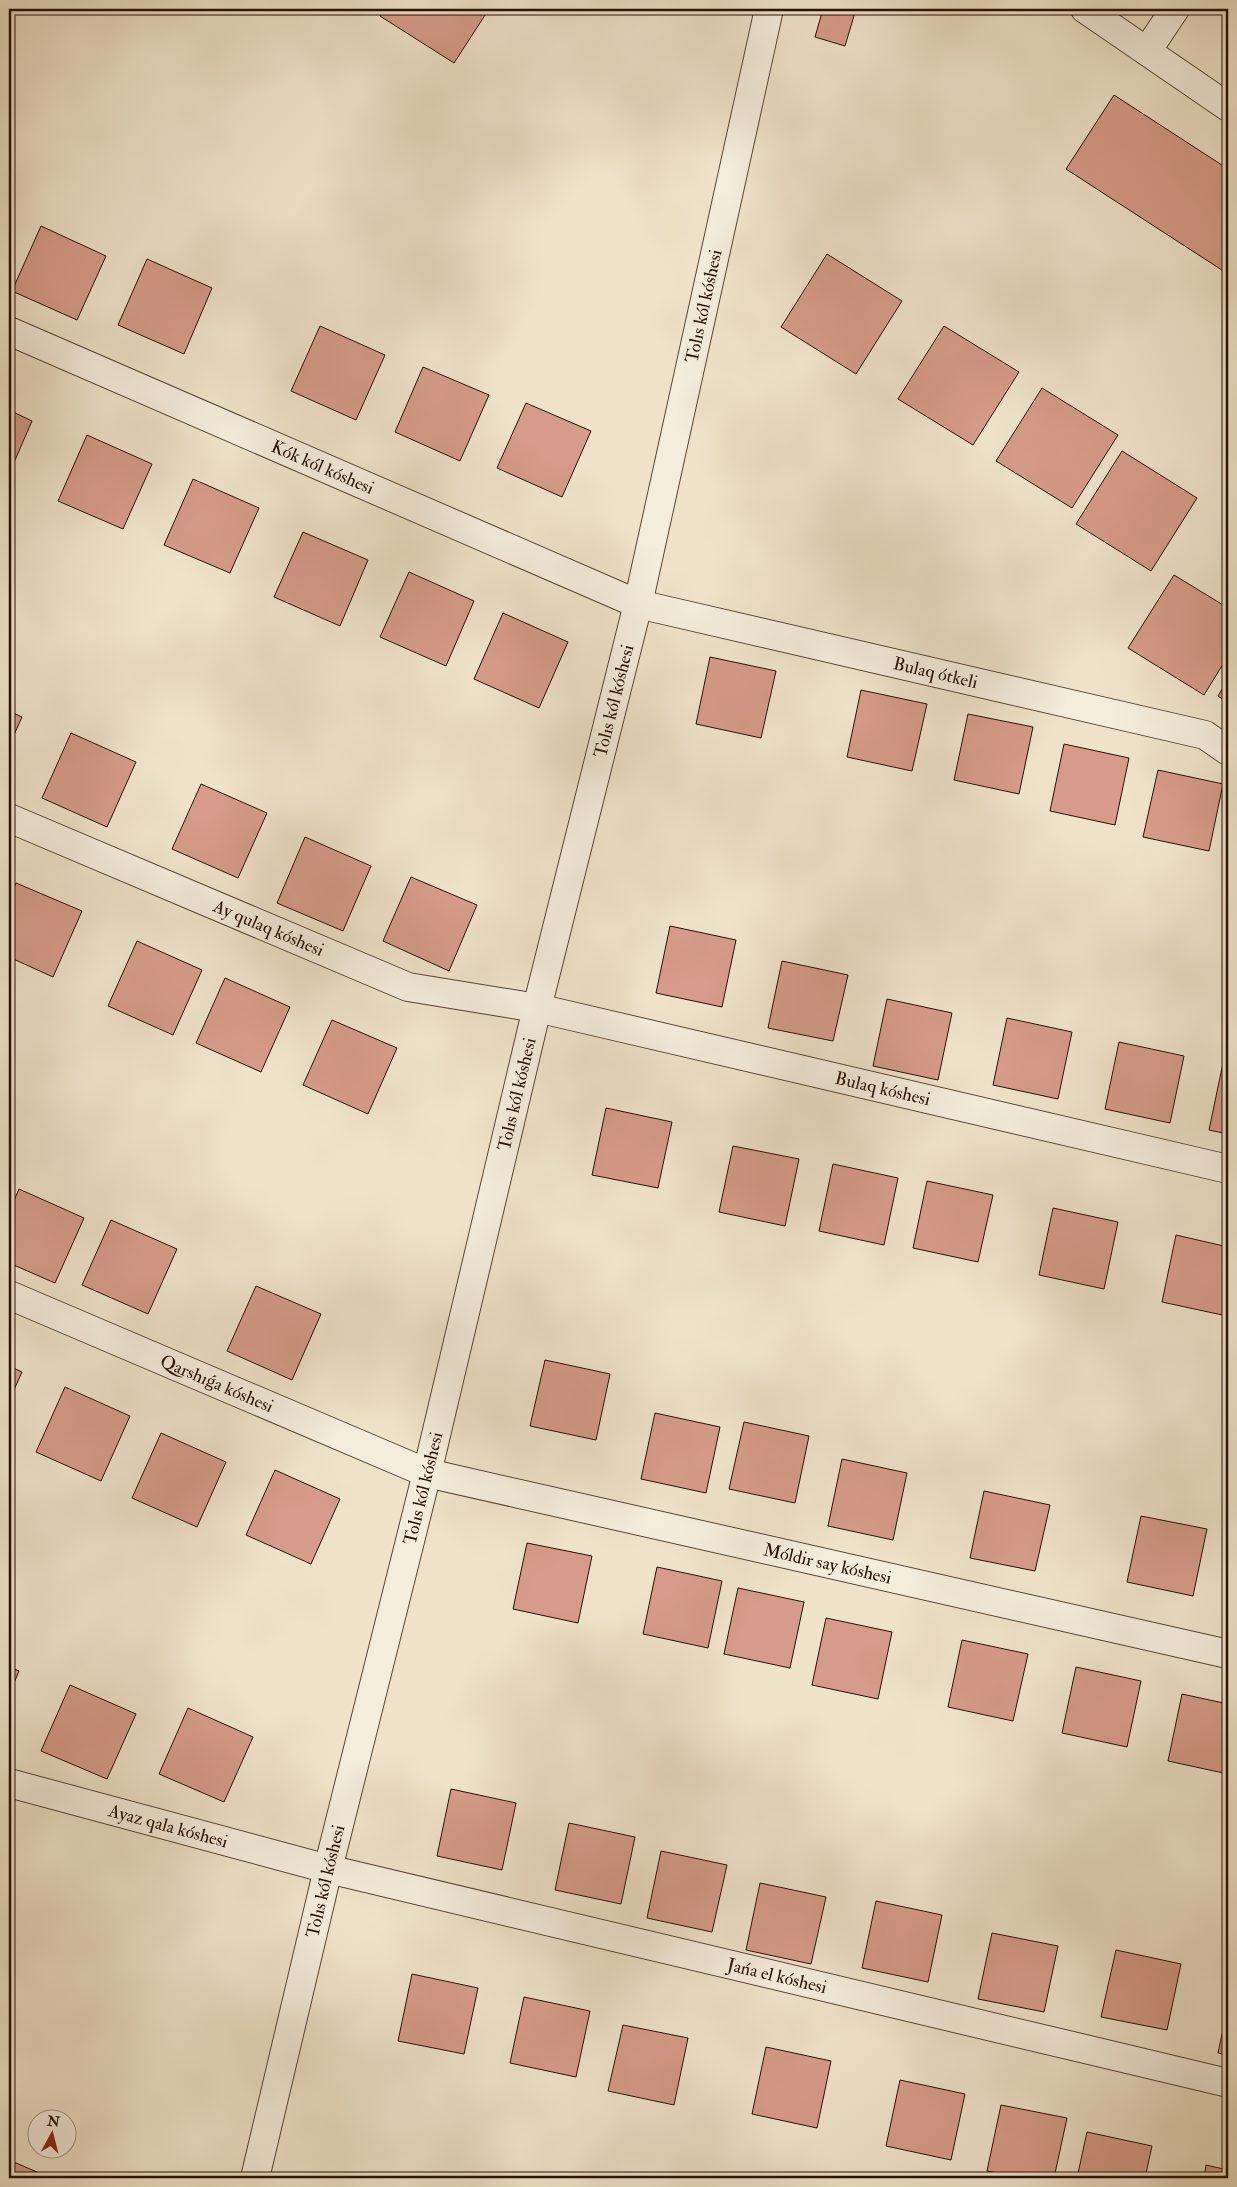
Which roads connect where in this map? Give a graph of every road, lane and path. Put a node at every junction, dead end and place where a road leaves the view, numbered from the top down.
1 (769, 9) edge
2 (1085, 9) edge
3 (1176, 9) edge
4 (1147, 52) junction
5 (1228, 107) edge
6 (9, 331) edge
7 (638, 604) junction
8 (1228, 751) edge
9 (9, 818) edge
10 (537, 1008) junction
11 (1228, 1170) edge
12 (9, 1295) edge
13 (427, 1473) junction
14 (1228, 1654) edge
15 (9, 1783) edge
16 (328, 1869) junction
17 (1228, 2083) edge
18 (255, 2178) edge

1 - 7 street, Tolıs kól kóshesi
2 - 4 street
3 - 4 street
4 - 5 street
6 - 7 street, Kók kól kóshesi
7 - 8 street, Bulaq ótkeli
7 - 10 street, Tolıs kól kóshesi
9 - 10 street, Ay qulaq kóshesi
10 - 11 street, Bulaq kóshesi
10 - 13 street, Tolıs kól kóshesi
12 - 13 street, Qarshıǵa kóshesi
13 - 14 street, Móldir say kóshesi
13 - 16 street, Tolıs kól kóshesi
15 - 16 street, Ayaz qala kóshesi
16 - 17 street, Jańa el kóshesi
16 - 18 street, Tolıs kól kóshesi

